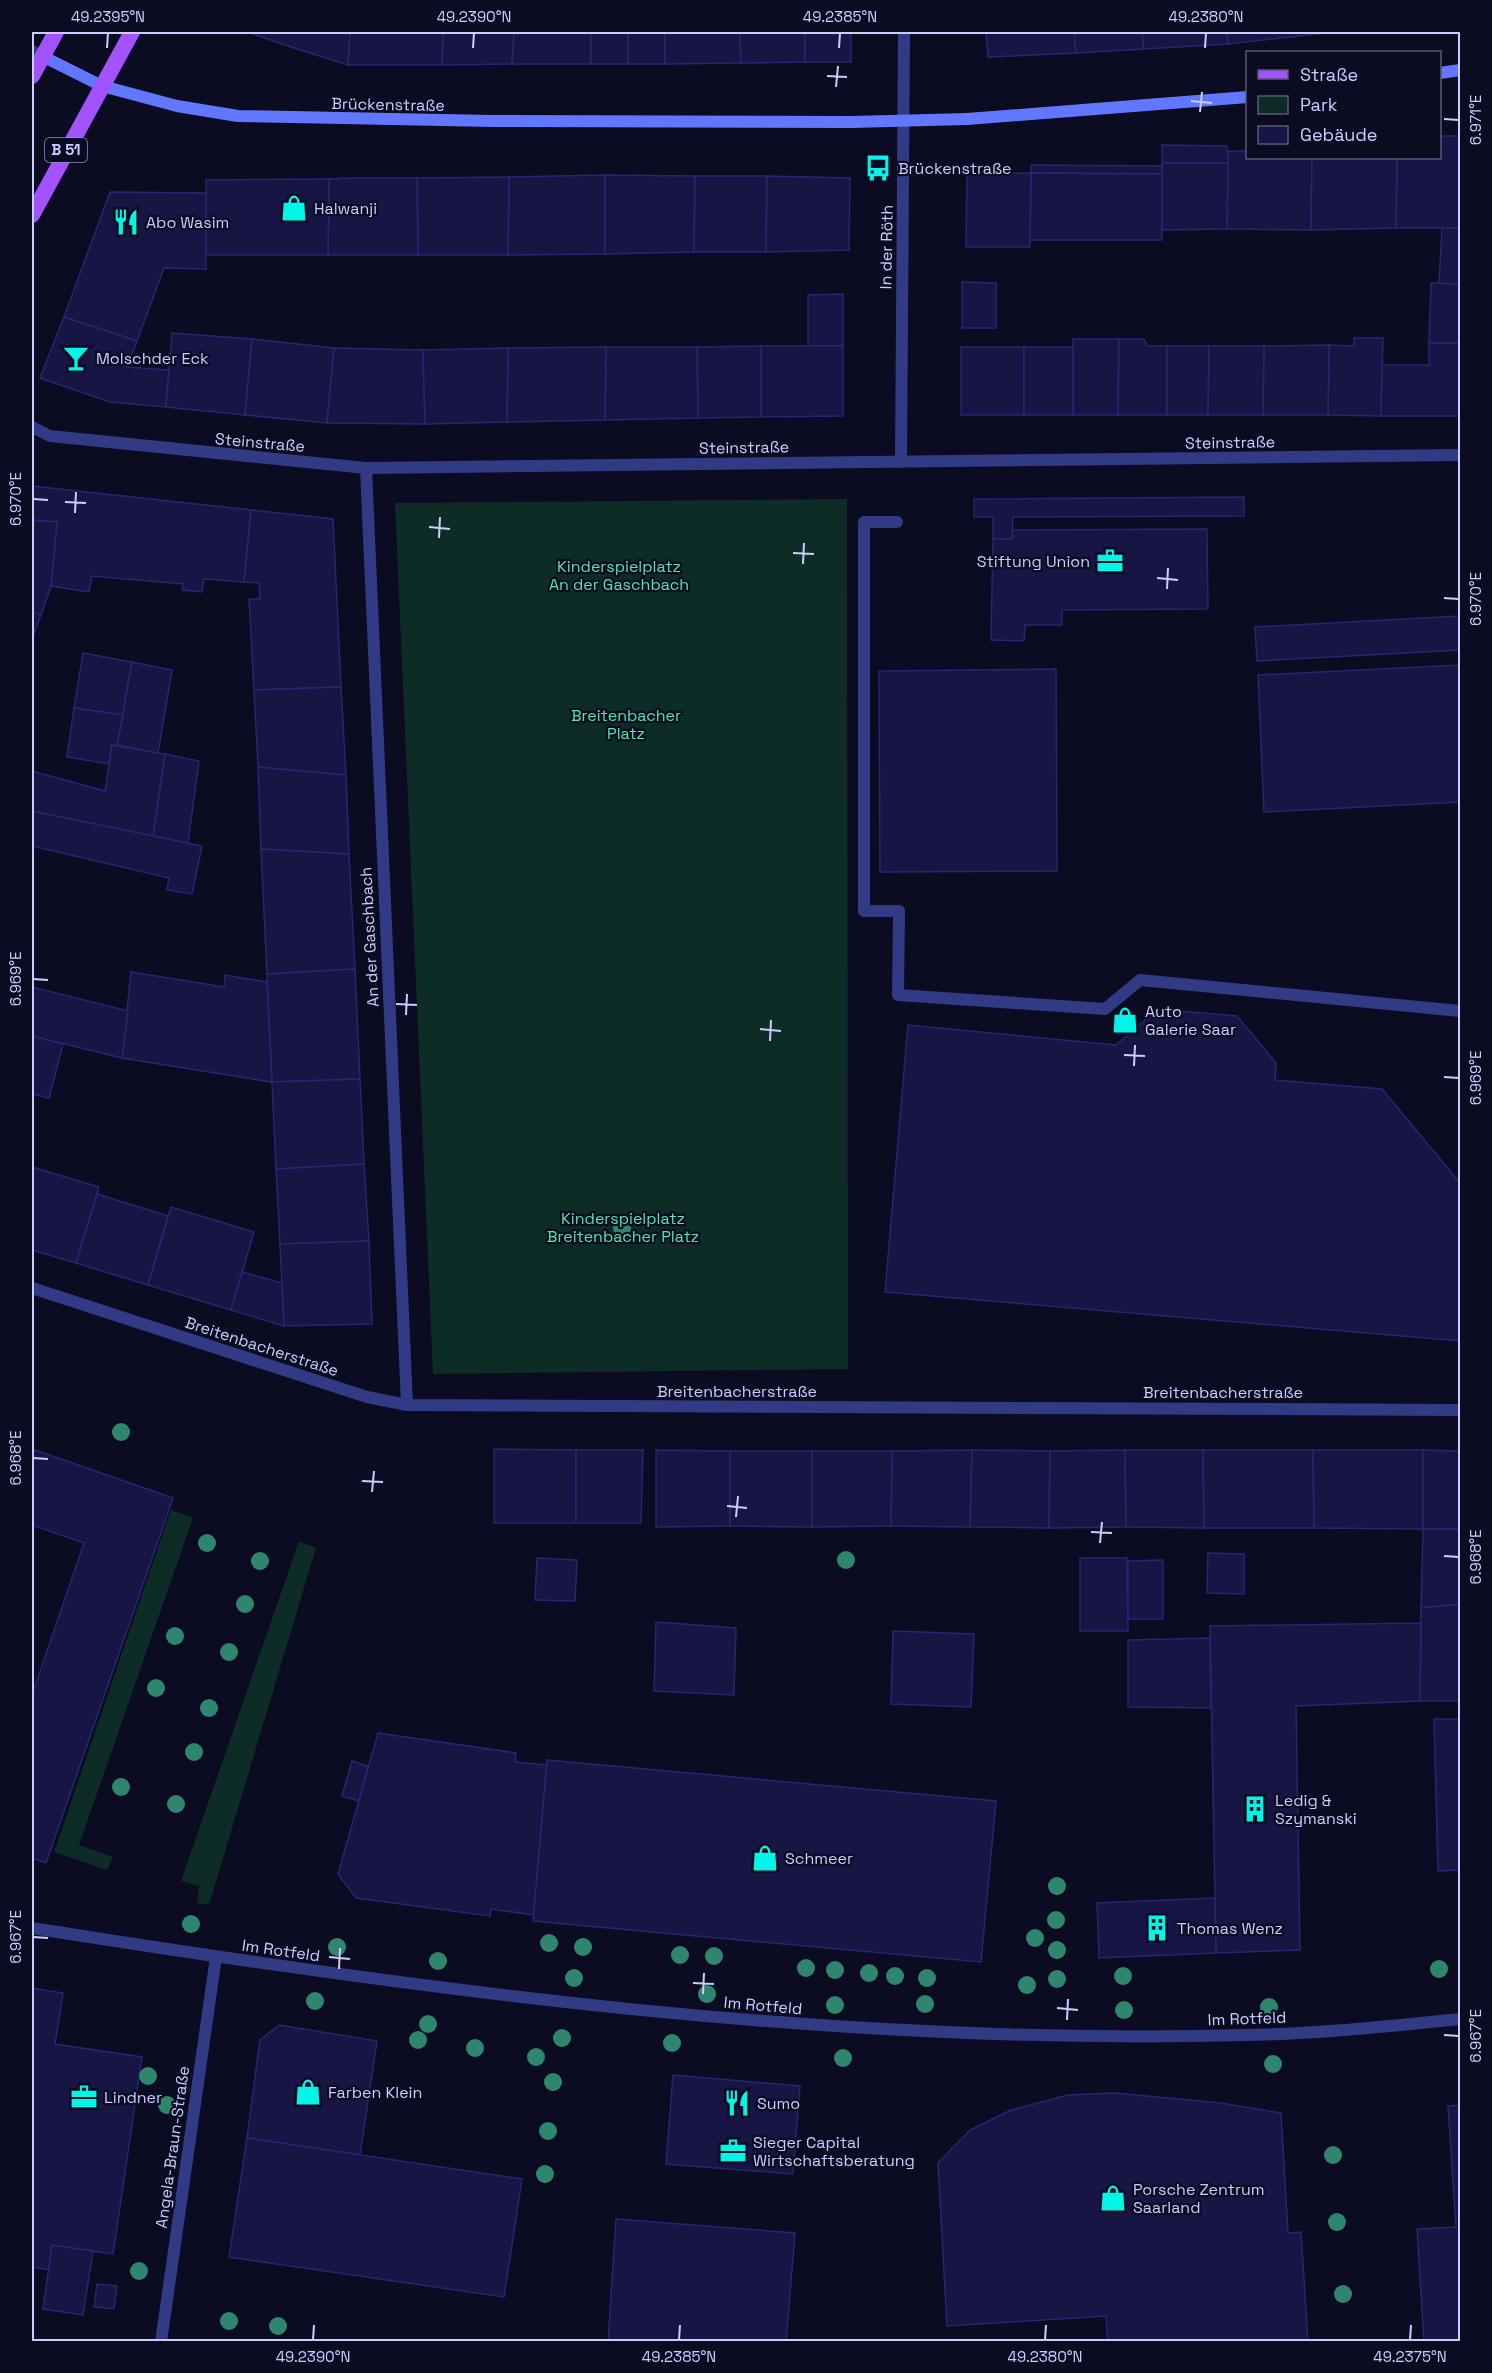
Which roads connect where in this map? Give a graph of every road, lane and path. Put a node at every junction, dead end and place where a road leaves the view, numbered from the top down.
1 (56, 32) edge
2 (132, 32) edge
3 (904, 32) edge
4 (37, 54) edge
5 (1461, 70) edge
6 (1441, 73) edge
7 (32, 76) edge
8 (102, 86) junction
9 (1246, 97) edge
10 (32, 215) edge
11 (32, 427) edge
12 (1461, 455) edge
13 (902, 462) junction
14 (366, 468) junction
15 (897, 522) dead end
16 (1461, 1011) edge
17 (32, 1288) edge
18 (407, 1405) junction
19 (1461, 1410) edge
20 (32, 1928) edge
21 (216, 1957) junction
22 (1461, 2019) edge
23 (161, 2342) edge

1 - 4 main road
2 - 8 main road, B 51
3 - 13 street, In der Röth
4 - 7 main road
4 - 8 main road, Brückenstraße
5 - 6 main road
8 - 9 main road, Brückenstraße, bridge
8 - 10 main road, B 51
11 - 14 street, Steinstraße
12 - 13 street, Steinstraße
13 - 14 street, Steinstraße
14 - 18 street, An der Gaschbach
15 - 16 street
17 - 18 street, Breitenbacherstraße
18 - 19 street, Breitenbacherstraße
20 - 21 street, Im Rotfeld
21 - 22 street, Im Rotfeld
21 - 23 street, Angela-Braun-Straße

